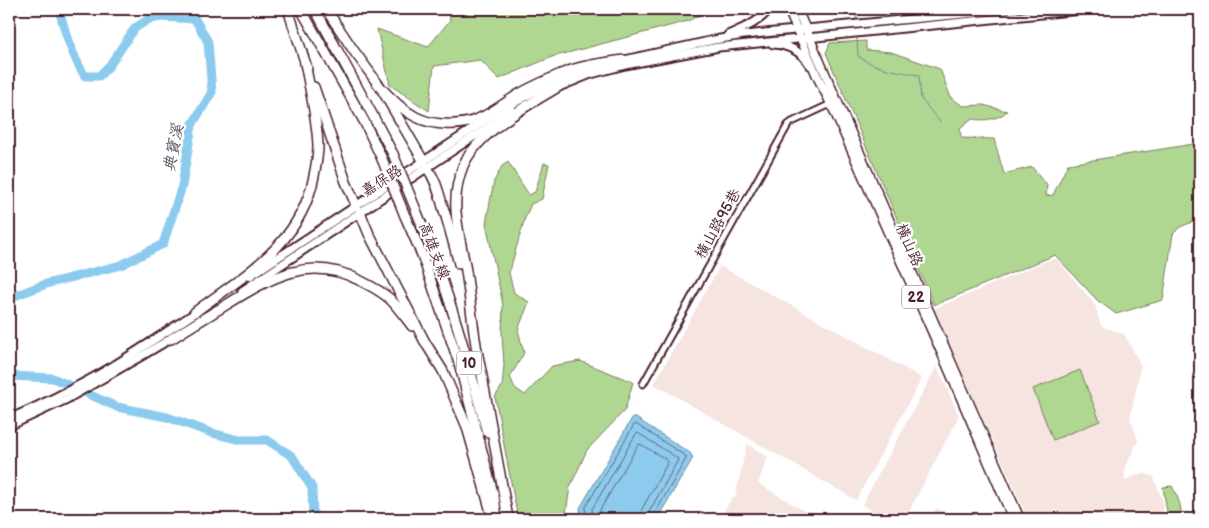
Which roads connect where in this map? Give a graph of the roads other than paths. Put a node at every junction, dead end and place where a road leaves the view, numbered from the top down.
1 (288, 9) edge
2 (301, 9) edge
3 (315, 9) edge
4 (326, 9) edge
5 (769, 9) edge
6 (788, 9) edge
7 (797, 9) edge
8 (1016, 9) edge
9 (1091, 9) edge
10 (899, 24) junction
11 (797, 30) junction
12 (807, 30) junction
13 (811, 37) junction
14 (801, 38) junction
15 (714, 40) junction
16 (756, 43) junction
17 (624, 60) junction
18 (306, 63) junction
19 (817, 76) junction
20 (558, 87) junction
21 (380, 88) junction
22 (835, 102) junction
23 (426, 165) junction
24 (358, 209) junction
25 (195, 312) junction
26 (472, 320) junction
27 (171, 339) junction
28 (425, 342) junction
29 (96, 379) junction
30 (643, 384) dead end
31 (65, 396) junction
32 (9, 419) edge
33 (9, 426) edge
34 (493, 519) edge
35 (498, 519) edge
36 (509, 519) edge
37 (1013, 519) edge
38 (1020, 519) edge

1 - 18 highway
2 - 35 highway, 高雄支線 / 10, bridge
3 - 36 highway, 高雄支線 / 10, bridge
4 - 21 highway
5 - 15 street
6 - 11 main road, 22
7 - 12 main road, 22
8 - 10 street
9 - 10 street
10 - 12 street, 嘉保路
10 - 13 street, 嘉保路
11 - 12 street, 嘉保路
11 - 14 main road, 22
11 - 15 street, 嘉保路
12 - 13 main road, 22
13 - 14 street, 嘉保路
13 - 22 main road, 橫山路 / 22
14 - 16 street, 嘉保路
14 - 19 main road, 橫山路 / 22
15 - 17 street, 嘉保路
16 - 19 street
16 - 20 street, 嘉保路
17 - 21 highway
17 - 23 street, 嘉保路
18 - 24 highway
18 - 25 highway
19 - 22 main road, 橫山路 / 22
20 - 23 street, 嘉保路
20 - 26 highway
21 - 23 highway
22 - 30 street, 橫山路95巷
22 - 37 main road, 橫山路 / 22
22 - 38 main road, 橫山路 / 22
23 - 24 street, 嘉保路
23 - 26 highway
24 - 25 street, 嘉保路
24 - 27 street, 嘉保路
24 - 28 highway
25 - 29 street, 嘉保路
26 - 36 highway
27 - 28 highway
27 - 29 street, 嘉保路
28 - 34 highway
29 - 31 street, 嘉保路
31 - 32 street, 嘉保路
31 - 33 street, 嘉保路

